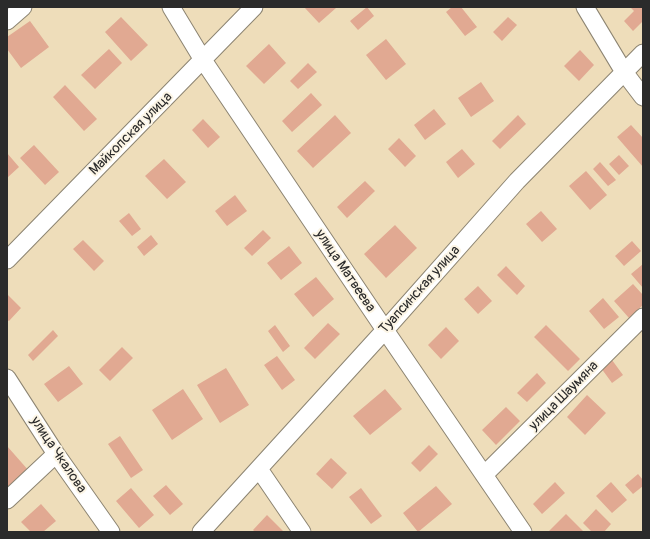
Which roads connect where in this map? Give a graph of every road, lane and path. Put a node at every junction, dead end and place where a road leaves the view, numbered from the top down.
1 (23, 7) edge
2 (171, 7) edge
3 (254, 7) edge
4 (585, 7) edge
5 (7, 21) edge
6 (643, 53) edge
7 (203, 60) junction
8 (624, 72) junction
9 (643, 97) edge
10 (7, 260) edge
11 (643, 317) edge
12 (385, 330) junction
13 (7, 378) edge
14 (56, 454) junction
15 (259, 469) junction
16 (484, 475) junction
17 (7, 500) edge
18 (111, 532) edge
19 (201, 532) edge
20 (302, 532) edge
21 (523, 532) edge

1 - 5 street
2 - 7 street, улица Матвеева
3 - 7 street, Майкопская улица
4 - 8 street
6 - 8 street, Туапсинская улица
7 - 10 street, Майкопская улица
7 - 12 street, улица Матвеева
8 - 9 street
8 - 12 street, Туапсинская улица
11 - 16 street, улица Шаумяна
12 - 15 street, Туапсинская улица
12 - 16 street, улица Матвеева
13 - 14 street, улица Чкалова
14 - 17 street
14 - 18 street, улица Чкалова
15 - 19 street, Туапсинская улица
15 - 20 street
16 - 21 street, улица Матвеева

